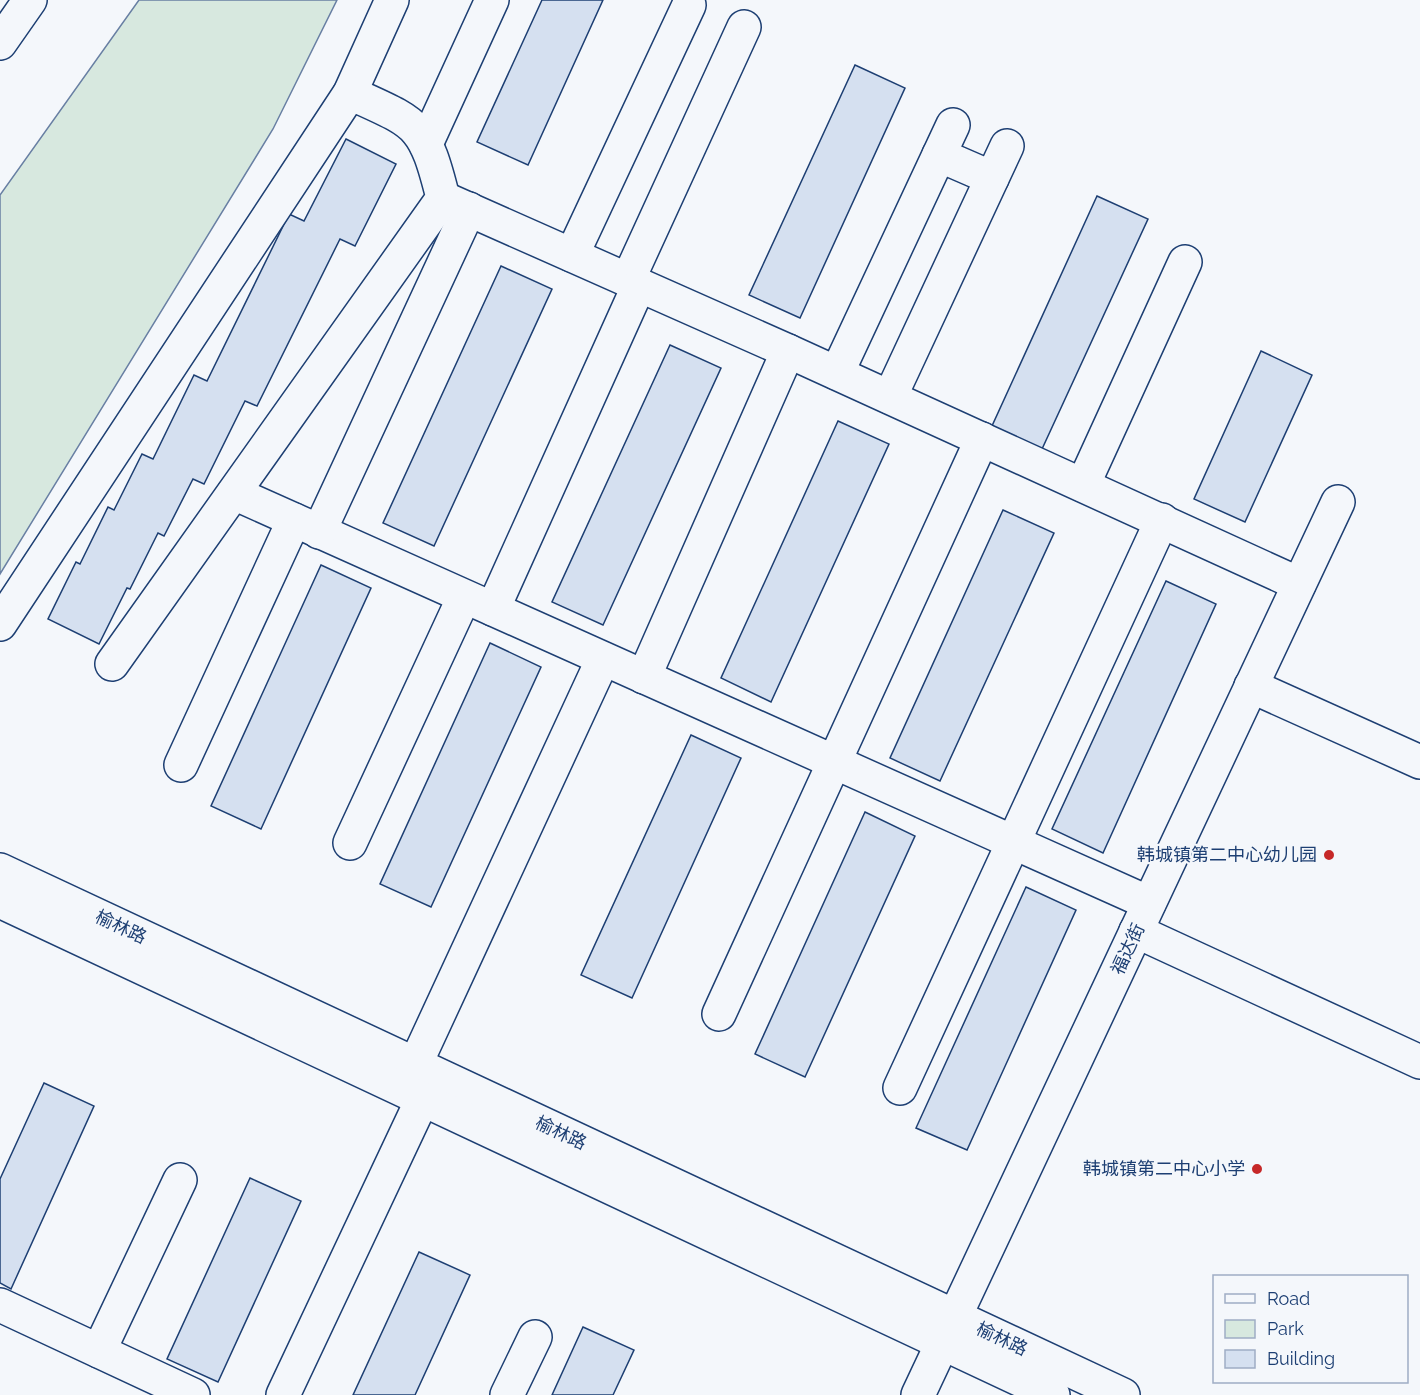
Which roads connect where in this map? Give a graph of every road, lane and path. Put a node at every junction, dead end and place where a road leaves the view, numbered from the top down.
1 (30, 0) edge
2 (392, 0) edge
3 (492, 0) edge
4 (689, 5) dead end
5 (744, 27) dead end
6 (0, 43) edge
7 (350, 93) junction
8 (953, 125) dead end
9 (426, 144) junction
10 (1007, 146) dead end
11 (939, 155) junction
12 (992, 178) junction
13 (456, 204) junction
14 (572, 255) junction
15 (1185, 262) dead end
16 (634, 282) junction
17 (788, 351) junction
18 (837, 373) junction
19 (890, 397) junction
20 (982, 439) junction
21 (1083, 485) junction
22 (234, 493) junction
23 (1338, 502) dead end
24 (1162, 520) junction
25 (306, 526) junction
26 (1299, 584) junction
27 (478, 603) junction
28 (0, 624) edge
29 (603, 659) junction
30 (112, 664) dead end
31 (644, 677) junction
32 (1251, 686) junction
33 (1420, 762) edge
34 (834, 763) junction
35 (181, 765) dead end
36 (1013, 842) junction
37 (350, 843) dead end
38 (0, 870) edge
39 (0, 902) edge
40 (1143, 917) junction
41 (719, 1014) dead end
42 (1420, 1062) edge
43 (415, 1065) junction
44 (900, 1088) dead end
45 (422, 1100) junction
46 (180, 1180) dead end
47 (0, 1305) edge
48 (949, 1331) junction
49 (535, 1337) dead end
50 (99, 1351) junction
51 (193, 1395) edge
52 (283, 1395) edge
53 (507, 1395) edge
54 (918, 1395) edge
55 (1053, 1395) edge
56 (1123, 1395) edge

1 - 6 main road
2 - 7 main road
3 - 9 main road
4 - 14 main road
5 - 16 main road
7 - 9 main road
7 - 28 main road
8 - 11 main road
9 - 13 main road
10 - 12 main road
11 - 12 main road
11 - 18 main road
12 - 19 main road
13 - 14 main road
13 - 22 main road
13 - 25 main road
14 - 16 main road
15 - 21 main road
16 - 17 main road
16 - 27 main road
17 - 18 main road
17 - 31 main road
18 - 19 main road
19 - 20 main road
20 - 21 main road
20 - 34 main road
21 - 24 main road
22 - 25 main road
22 - 30 main road
23 - 26 main road, 福达街
24 - 26 main road
24 - 36 main road
25 - 27 main road
25 - 35 main road
26 - 32 main road, 福达街
27 - 29 main road
27 - 37 main road
29 - 31 main road
29 - 43 main road
31 - 34 main road
32 - 33 main road
32 - 40 main road, 福达街
34 - 36 main road
34 - 41 main road
36 - 40 main road
36 - 44 main road
38 - 43 main road, 榆林路
39 - 45 main road, 榆林路
40 - 42 main road
40 - 48 main road, 福达街
43 - 48 main road, 榆林路
45 - 48 main road, 榆林路
45 - 52 main road
46 - 50 main road
47 - 50 main road
48 - 54 main road, 福达街
48 - 55 main road, 榆林路
48 - 56 main road, 榆林路
49 - 53 main road
50 - 51 main road

